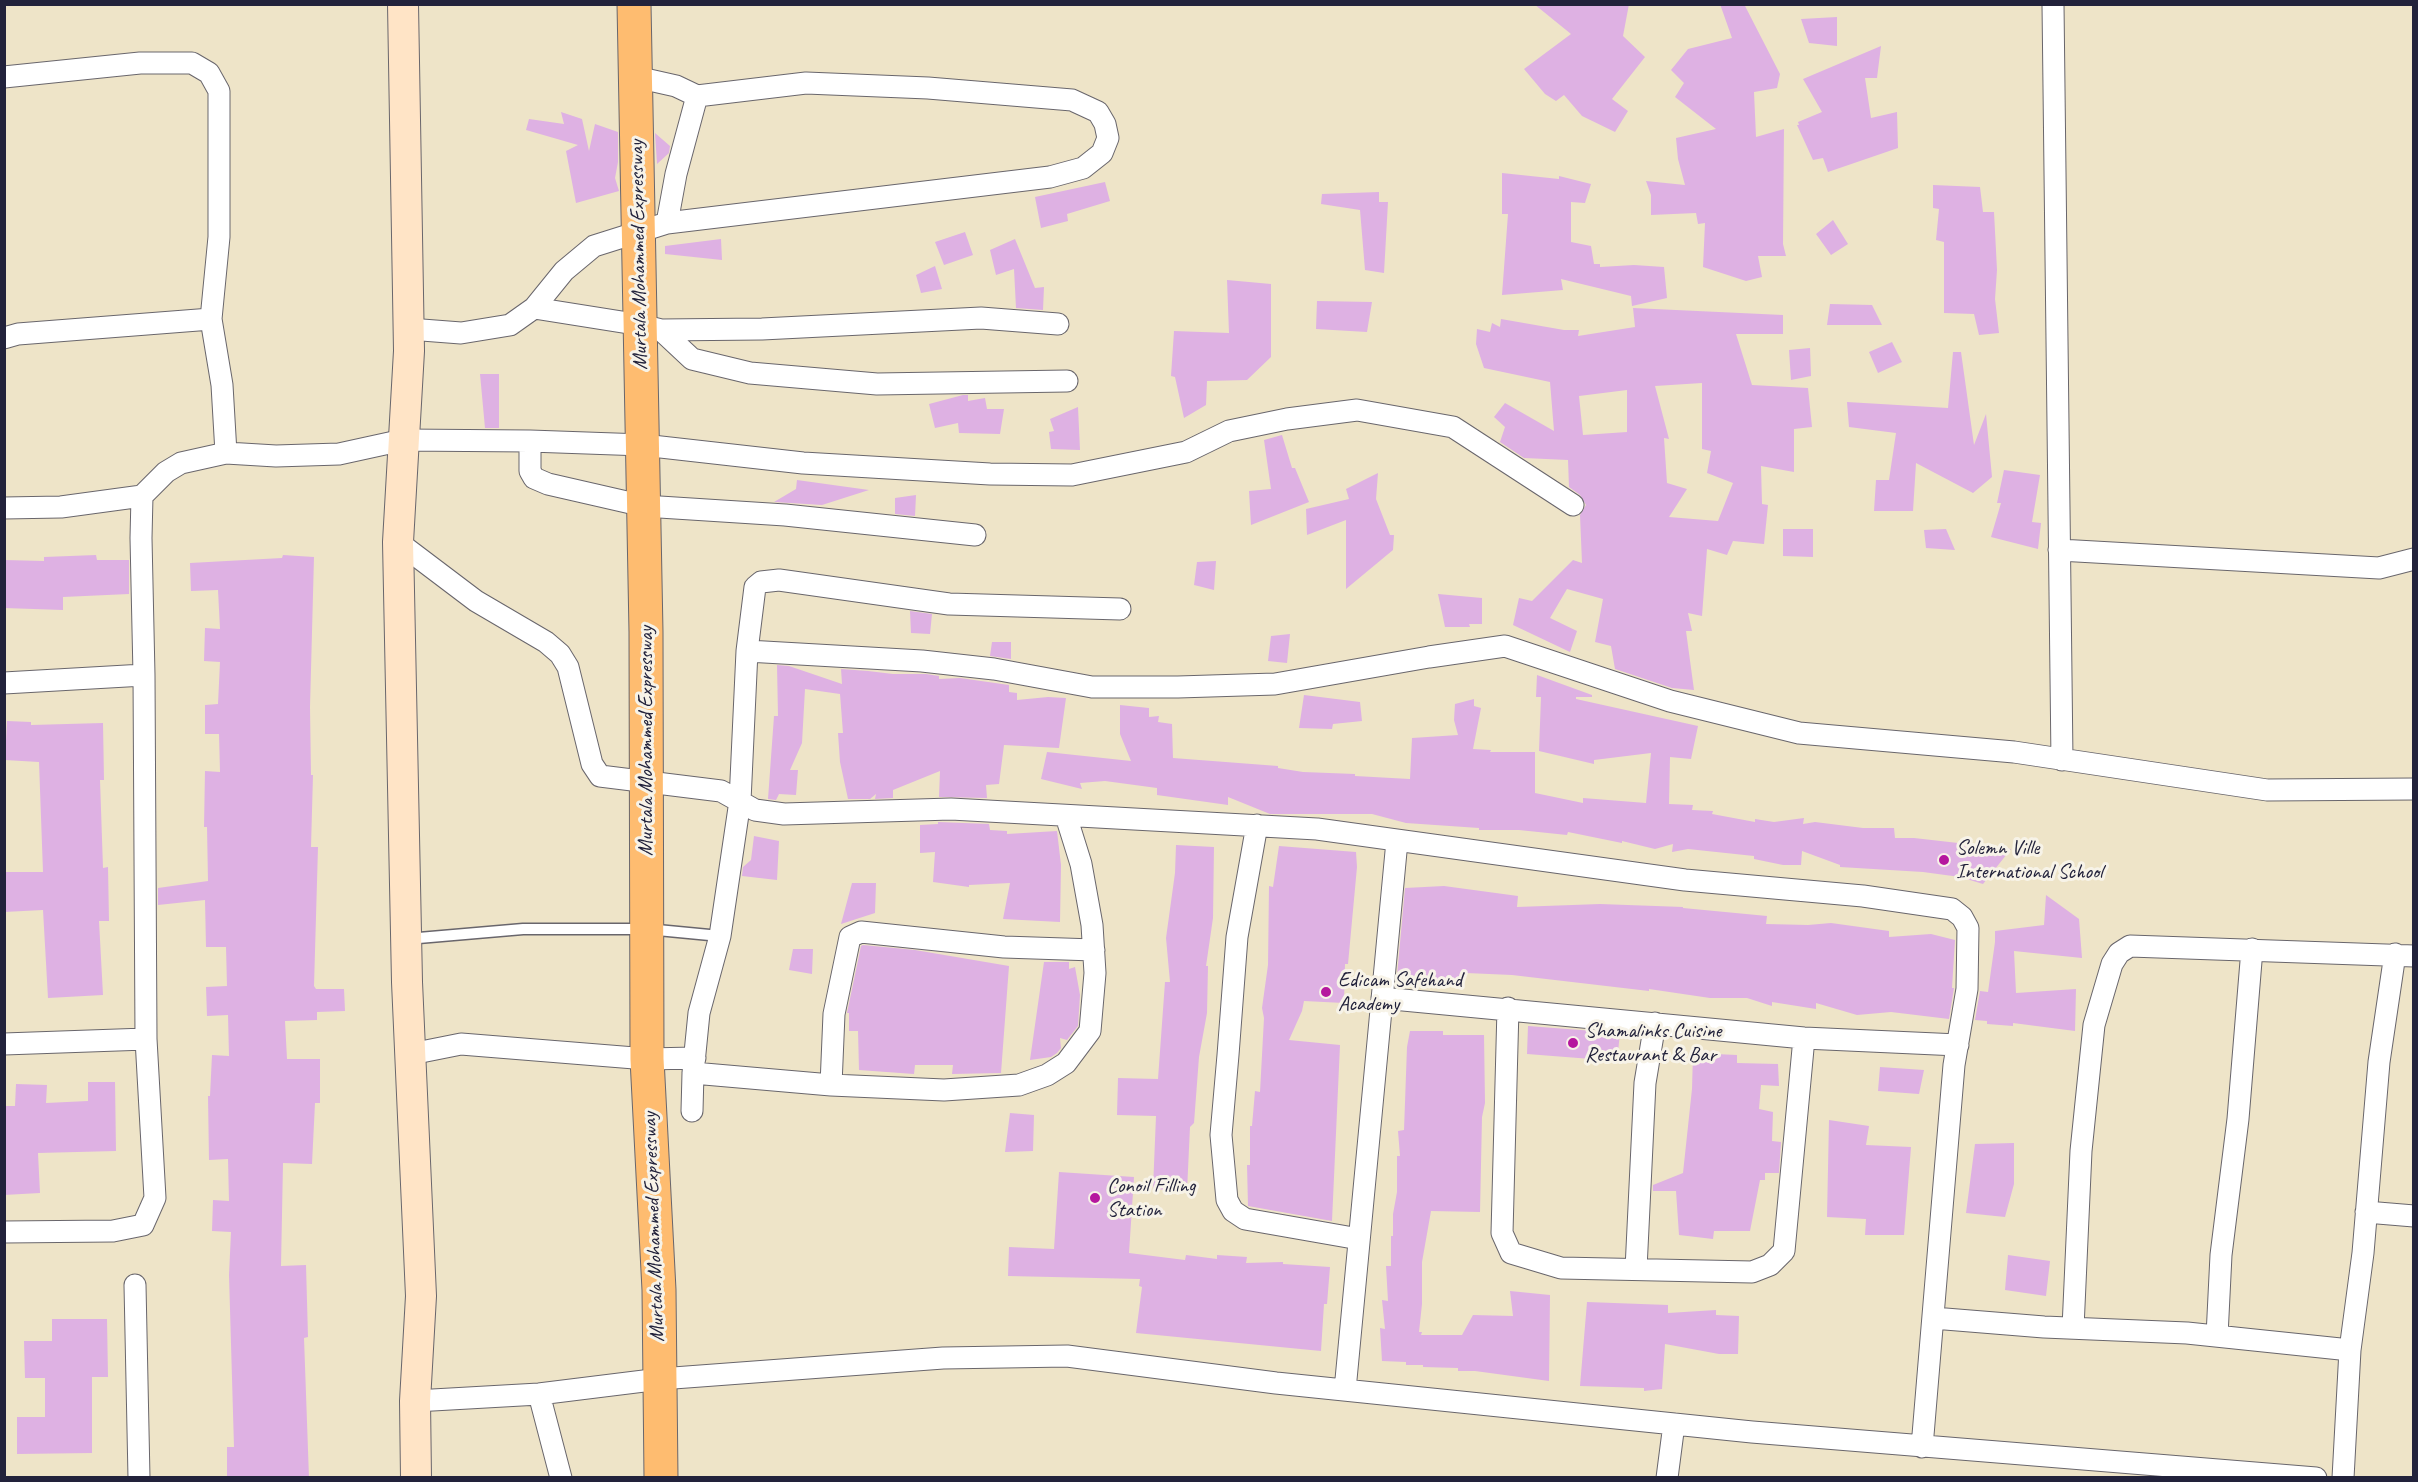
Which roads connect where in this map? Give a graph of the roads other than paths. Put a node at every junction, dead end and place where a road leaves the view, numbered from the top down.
1 (403, 4) edge
2 (634, 4) edge
3 (2053, 4) edge
4 (4, 77) edge
5 (636, 78) junction
6 (696, 96) junction
7 (652, 228) junction
8 (534, 308) junction
9 (211, 319) junction
10 (1058, 324) dead end
11 (651, 328) junction
12 (409, 330) junction
13 (4, 338) edge
14 (1067, 381) dead end
15 (403, 440) junction
16 (530, 441) junction
17 (643, 445) junction
18 (226, 453) junction
19 (142, 496) junction
20 (644, 506) junction
21 (1573, 506) dead end
22 (4, 508) edge
23 (975, 535) dead end
24 (398, 542) junction
25 (2060, 550) junction
26 (2414, 559) edge
27 (1120, 609) dead end
28 (747, 651) junction
29 (144, 675) junction
30 (4, 683) edge
31 (2062, 760) junction
32 (646, 782) junction
33 (2414, 789) edge
34 (740, 801) junction
35 (1066, 816) junction
36 (1257, 825) junction
37 (1397, 841) junction
38 (647, 929) junction
39 (720, 936) junction
40 (407, 939) junction
41 (2252, 949) junction
42 (1094, 950) junction
43 (2404, 955) edge
44 (1382, 998) junction
45 (1508, 1008) junction
46 (1655, 1023) junction
47 (1804, 1038) junction
48 (146, 1039) junction
49 (4, 1044) edge
50 (1958, 1045) junction
51 (411, 1054) junction
52 (647, 1059) junction
53 (694, 1066) junction
54 (831, 1085) junction
55 (692, 1111) dead end
56 (2366, 1212) junction
57 (2414, 1216) edge
58 (4, 1232) edge
59 (1359, 1239) junction
60 (1636, 1269) junction
61 (135, 1286) dead end
62 (1933, 1318) junction
63 (2073, 1328) junction
64 (2217, 1336) junction
65 (2350, 1350) junction
66 (660, 1379) junction
67 (1345, 1390) junction
68 (539, 1394) junction
69 (415, 1401) junction
70 (1674, 1424) junction
71 (1922, 1447) junction
72 (2186, 1472) edge
73 (139, 1478) edge
74 (416, 1478) edge
75 (561, 1478) edge
76 (662, 1478) edge
77 (1667, 1478) edge
78 (2316, 1478) edge
79 (2343, 1478) edge

1 - 12 main road
2 - 5 main road, Murtala Mohammed Expressway
3 - 25 street
4 - 9 street
5 - 6 street
5 - 7 main road, Murtala Mohammed Expressway
6 - 7 street
6 - 7 street
7 - 8 street
7 - 11 main road, Murtala Mohammed Expressway
8 - 11 street
8 - 12 street
9 - 13 street
9 - 18 street
10 - 11 street
11 - 14 street
11 - 17 main road, Murtala Mohammed Expressway
12 - 15 main road
15 - 16 street
15 - 18 street
15 - 24 main road
16 - 17 street
16 - 20 street
17 - 20 main road, Murtala Mohammed Expressway
17 - 21 street
18 - 19 street
19 - 22 street
19 - 29 street
20 - 23 street
20 - 32 main road, Murtala Mohammed Expressway
24 - 32 street
24 - 40 main road
25 - 26 street
25 - 31 street
27 - 28 street
28 - 31 street
28 - 34 street
29 - 30 street
29 - 48 street
31 - 33 street
32 - 34 street
32 - 38 main road, Murtala Mohammed Expressway
34 - 35 street
34 - 39 street
35 - 36 street
35 - 42 street
36 - 37 street
36 - 59 street
37 - 44 street
37 - 50 street
38 - 39 lane
38 - 40 lane
38 - 52 main road, Murtala Mohammed Expressway
39 - 53 street
40 - 51 main road
41 - 43 street
41 - 63 street
41 - 64 street
42 - 54 street
42 - 54 street
43 - 56 street
44 - 45 street
44 - 59 street
45 - 46 street
45 - 60 street
46 - 47 street
46 - 60 street
47 - 50 street
47 - 60 street
48 - 49 street
48 - 58 street
50 - 62 street
51 - 52 street
51 - 69 main road
52 - 53 street
52 - 66 main road, Murtala Mohammed Expressway
53 - 54 street
53 - 55 street
56 - 57 street
56 - 65 street
59 - 67 street
61 - 73 street
62 - 63 street
62 - 71 street
63 - 64 street
64 - 65 street
65 - 79 street
66 - 67 street
66 - 68 street
66 - 76 main road, Murtala Mohammed Expressway
67 - 70 street
68 - 69 street
68 - 75 street
69 - 74 main road
70 - 71 street
70 - 77 street
71 - 72 street
72 - 78 street

